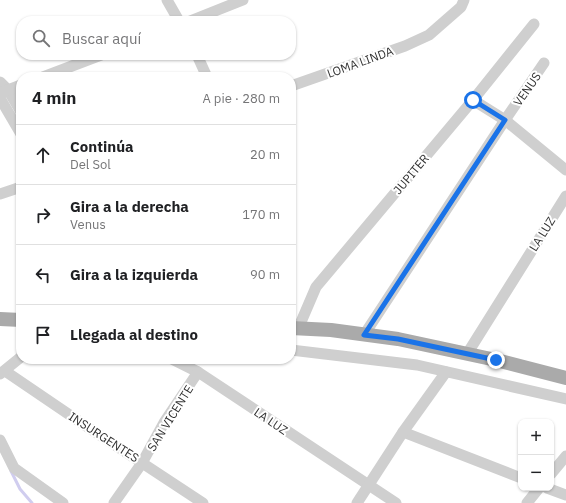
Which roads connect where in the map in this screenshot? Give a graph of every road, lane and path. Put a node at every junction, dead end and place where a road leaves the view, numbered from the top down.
1 (167, 0) edge
2 (244, 0) edge
3 (464, 0) edge
4 (176, 16) edge
5 (203, 16) edge
6 (534, 24) dead end
7 (88, 60) edge
8 (199, 60) edge
9 (544, 63) dead end
10 (56, 72) edge
11 (205, 72) edge
12 (0, 82) edge
13 (296, 84) edge
14 (16, 88) edge
15 (3, 94) edge
16 (473, 100) junction
17 (16, 107) edge
18 (505, 120) junction
19 (16, 123) edge
20 (566, 170) edge
21 (16, 189) edge
22 (0, 194) edge
23 (566, 196) edge
24 (0, 319) edge
25 (16, 320) edge
26 (296, 324) edge
27 (296, 328) edge
28 (364, 335) junction
29 (296, 351) edge
30 (467, 354) junction
31 (16, 361) edge
32 (182, 364) edge
33 (2, 372) edge
34 (198, 372) junction
35 (446, 372) junction
36 (566, 378) edge
37 (566, 399) edge
38 (403, 432) junction
39 (0, 440) edge
40 (566, 456) edge
41 (142, 463) junction
42 (554, 470) edge
43 (518, 477) edge
44 (369, 486) junction
45 (537, 491) edge
46 (554, 491) edge
47 (566, 495) edge
48 (63, 503) edge
49 (114, 503) edge
50 (203, 503) edge
51 (357, 503) edge
52 (396, 503) edge
53 (527, 503) edge

1 - 4 street
2 - 5 street
3 - 13 street, LOMA LINDA
6 - 16 street, JUPITER
7 - 10 street
8 - 11 street
9 - 18 street, VENUS
12 - 15 street
14 - 15 street
15 - 17 street
15 - 19 street
16 - 18 street
16 - 26 street, JUPITER
18 - 20 street
18 - 28 street, VENUS
21 - 22 street
23 - 30 street, LA LUZ
24 - 25 main road
27 - 28 main road
28 - 30 main road
29 - 35 street
30 - 36 main road
31 - 33 street
32 - 34 street, LA LUZ
33 - 41 street, INSURGENTES
34 - 41 street, SAN VICENTE
34 - 44 street, LA LUZ
35 - 37 street
35 - 38 street
38 - 43 street
38 - 44 street
39 - 48 street
40 - 42 street
41 - 49 street, SAN VICENTE
41 - 50 street, INSURGENTES
44 - 51 street
44 - 52 street, LA LUZ
45 - 53 street
46 - 47 street

